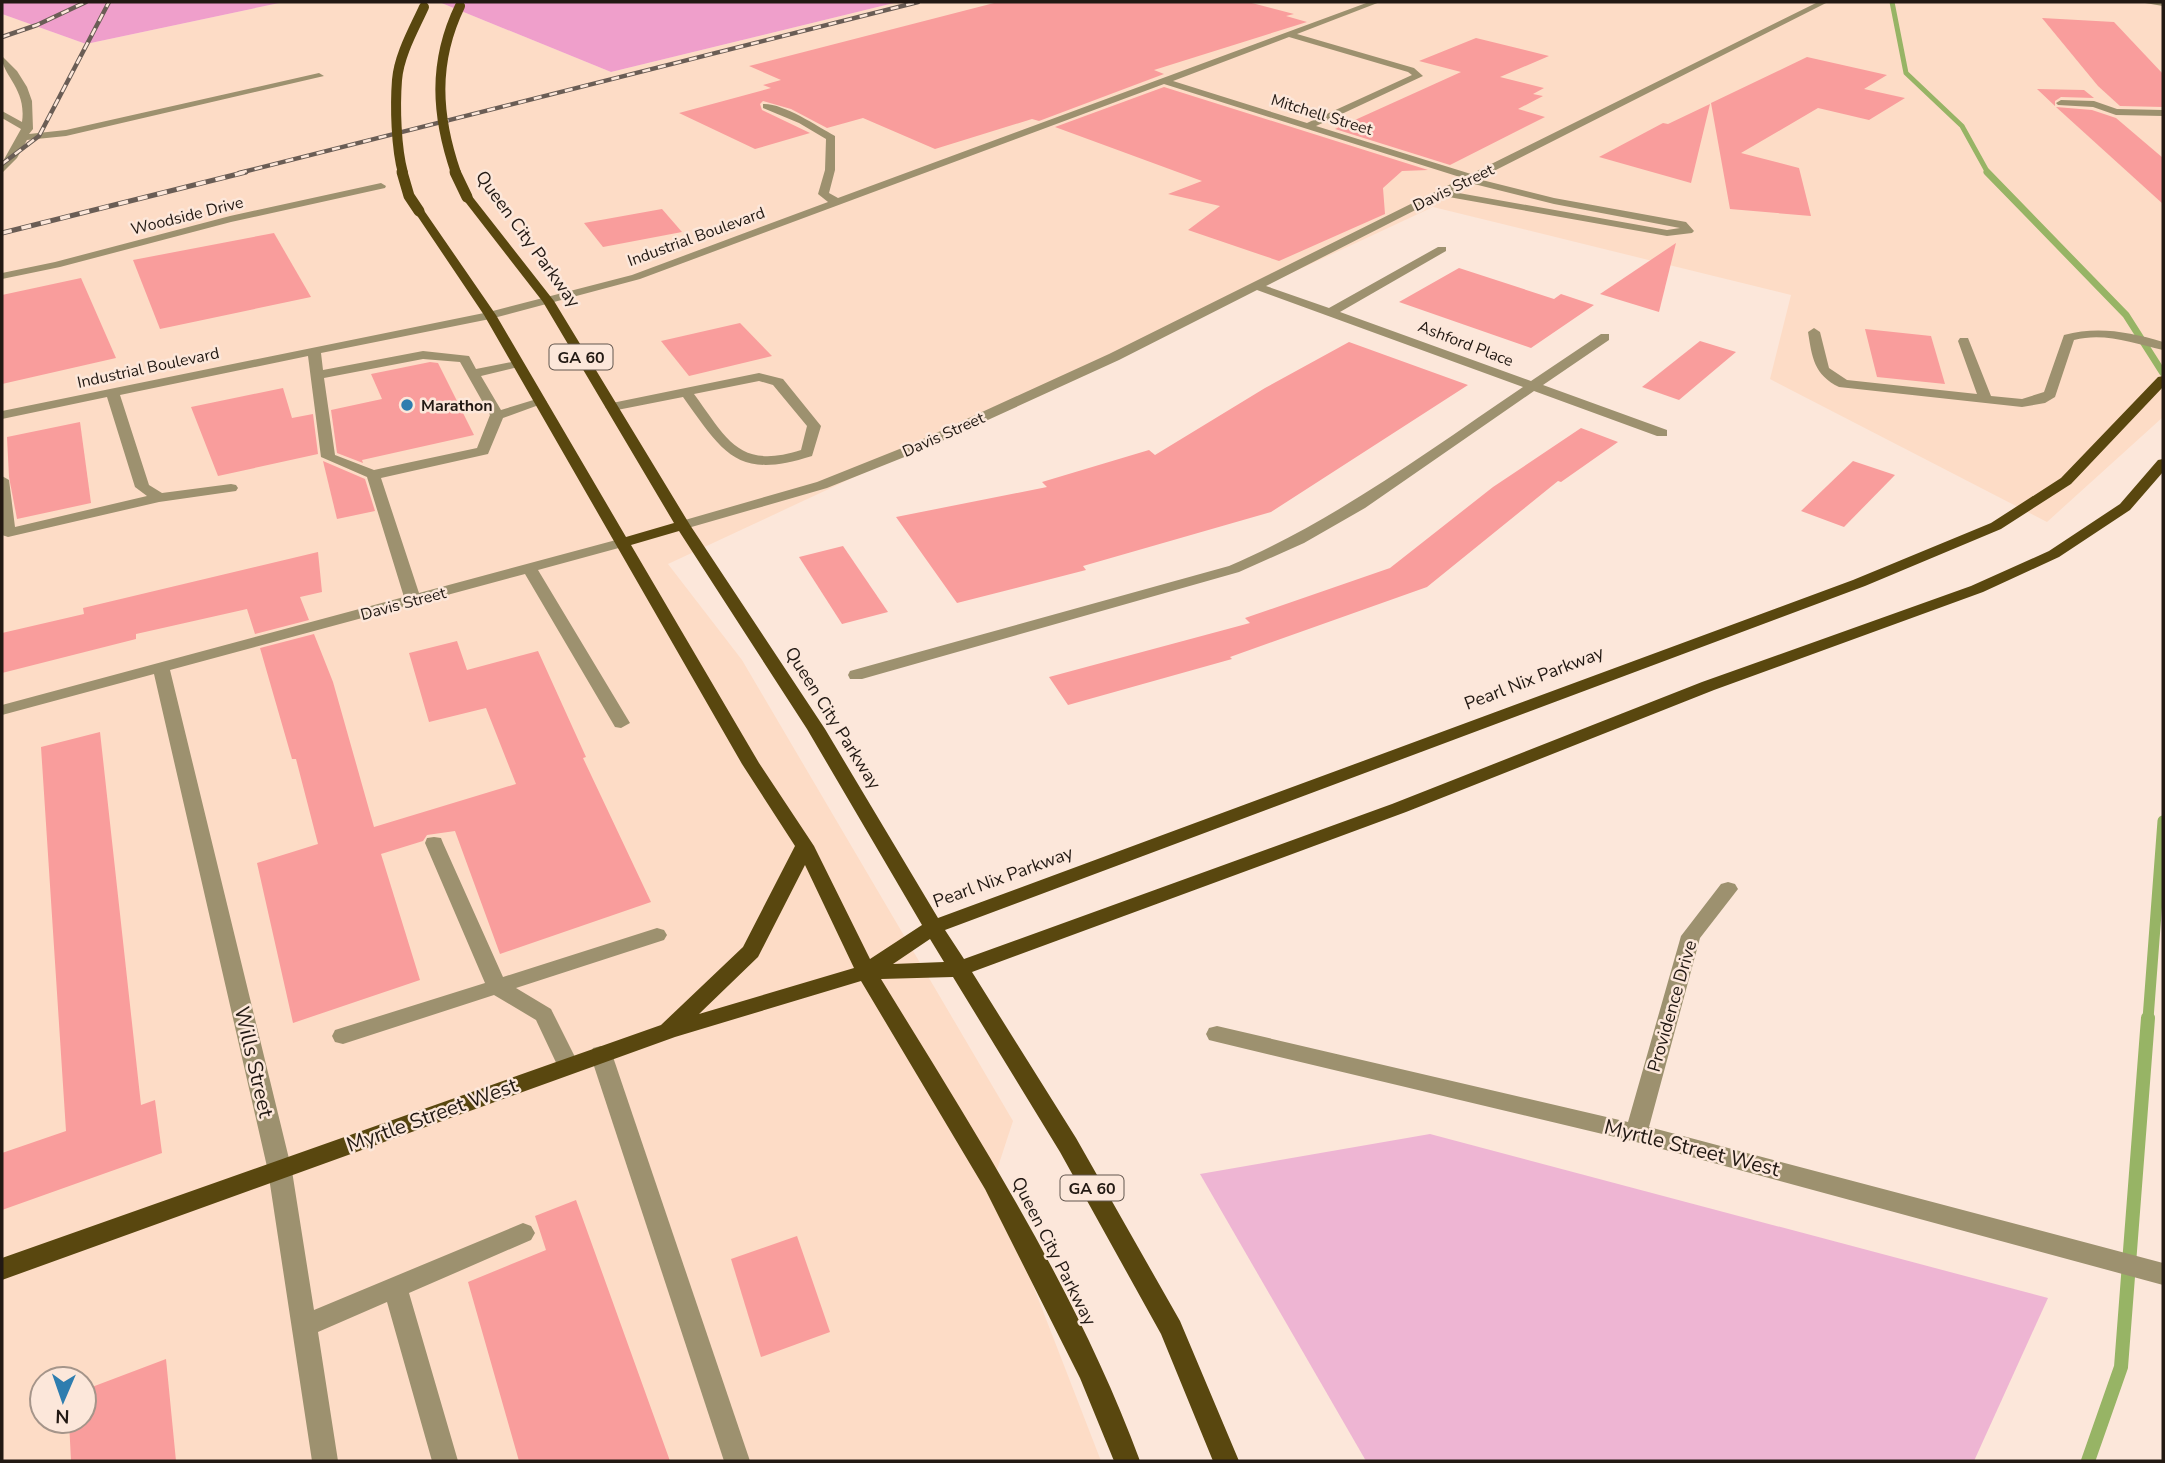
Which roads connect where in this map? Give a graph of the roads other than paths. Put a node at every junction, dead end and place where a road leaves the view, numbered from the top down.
1 (1376, 2) edge
2 (1824, 2) edge
3 (2143, 2) edge
4 (426, 4) edge
5 (461, 4) edge
6 (2163, 4) edge
7 (1290, 34) junction
8 (2, 59) edge
9 (319, 76) dead end
10 (1162, 80) junction
11 (2061, 103) dead end
12 (766, 106) dead end
13 (2163, 113) edge
14 (2, 114) edge
15 (1307, 126) junction
16 (26, 133) junction
17 (2, 170) edge
18 (1470, 179) junction
19 (381, 186) dead end
20 (1442, 193) junction
21 (838, 203) junction
22 (1442, 250) dead end
23 (2, 276) edge
24 (1256, 286) junction
25 (548, 301) junction
26 (1331, 312) junction
27 (490, 315) junction
28 (1814, 332) dead end
29 (1605, 337) dead end
30 (1964, 341) dead end
31 (2163, 346) edge
32 (314, 351) junction
33 (517, 363) junction
34 (473, 374) junction
35 (317, 375) junction
36 (2163, 380) edge
37 (1531, 387) junction
38 (112, 392) junction
39 (686, 392) junction
40 (1986, 400) junction
41 (540, 402) junction
42 (612, 407) junction
43 (2, 415) edge
44 (497, 415) junction
45 (1662, 433) dead end
46 (2163, 463) edge
47 (373, 475) junction
48 (2, 480) edge
49 (231, 488) dead end
50 (159, 498) junction
51 (683, 525) junction
52 (621, 543) junction
53 (529, 568) junction
54 (413, 600) junction
55 (161, 667) junction
56 (856, 675) dead end
57 (2, 710) edge
58 (621, 723) dead end
59 (434, 843) dead end
60 (805, 846) junction
61 (1728, 889) dead end
62 (933, 927) junction
63 (657, 935) dead end
64 (959, 969) junction
65 (866, 972) junction
66 (497, 986) junction
67 (669, 1031) junction
68 (1217, 1034) dead end
69 (343, 1036) dead end
70 (601, 1054) junction
71 (569, 1065) junction
72 (1636, 1133) junction
73 (280, 1171) junction
74 (523, 1233) dead end
75 (2, 1269) edge
76 (2163, 1274) edge
77 (395, 1288) junction
78 (304, 1326) junction
79 (325, 1461) edge
80 (445, 1461) edge
81 (737, 1461) edge
82 (1127, 1461) edge
83 (1226, 1461) edge

1 - 7 street, Industrial Boulevard
2 - 18 street, Davis Street
3 - 6 street
4 - 27 main road, Queen City Parkway / GA 60, bridge
5 - 25 main road, Queen City Parkway / GA 60, bridge
7 - 10 street, Industrial Boulevard
7 - 15 street
8 - 16 street
9 - 16 street
10 - 15 street, Mitchell Street
10 - 21 street, Industrial Boulevard
11 - 13 street
12 - 21 street
14 - 16 street
15 - 18 street, Mitchell Street
16 - 17 street
18 - 20 street, Davis Street
18 - 20 street, Mitchell Street
19 - 23 street, Woodside Drive
20 - 24 street, Davis Street
21 - 25 street, Industrial Boulevard
22 - 26 street
24 - 26 street, Ashford Place
24 - 51 street, Davis Street
25 - 27 street, Industrial Boulevard
25 - 42 main road, Queen City Parkway / GA 60
26 - 37 street, Ashford Place
27 - 32 street, Industrial Boulevard
27 - 33 main road, Queen City Parkway / GA 60
28 - 40 street
29 - 37 street
30 - 40 street
31 - 40 street
32 - 35 street
32 - 38 street, Industrial Boulevard
33 - 34 street
33 - 41 main road, Queen City Parkway / GA 60
34 - 35 street
34 - 44 street
35 - 47 street
36 - 62 main road, Pearl Nix Parkway
37 - 45 street, Ashford Place
37 - 56 street
38 - 43 street, Industrial Boulevard
38 - 50 street
39 - 39 street
39 - 42 street
41 - 44 street
41 - 52 main road, Queen City Parkway / GA 60
42 - 51 main road, Queen City Parkway / GA 60
44 - 47 street
46 - 64 main road
47 - 54 street
48 - 50 street
49 - 50 street
51 - 52 main road, Davis Street
51 - 62 main road, Queen City Parkway / GA 60
52 - 53 street, Davis Street
52 - 60 main road, Queen City Parkway / GA 60
53 - 54 street, Davis Street
53 - 58 street
54 - 55 street, Davis Street
55 - 57 street, Davis Street
55 - 73 street, Wills Street
59 - 66 street
60 - 65 main road, Queen City Parkway / GA 60
60 - 67 main road
61 - 72 street, Providence Drive
62 - 64 main road, Queen City Parkway / GA 60
62 - 65 main road, Pearl Nix Parkway
63 - 66 street
64 - 65 main road
64 - 83 main road, Queen City Parkway / GA 60
65 - 67 main road, Myrtle Street West
65 - 82 main road, Queen City Parkway / GA 60
66 - 69 street
66 - 71 street
67 - 70 main road, Myrtle Street West
68 - 72 street, Myrtle Street West
70 - 71 main road, Myrtle Street West
70 - 81 street
71 - 73 main road, Myrtle Street West
72 - 76 street, Myrtle Street West
73 - 75 main road, Myrtle Street West
73 - 78 street, Wills Street
74 - 77 street
77 - 78 street
77 - 80 street
78 - 79 street, Wills Street

